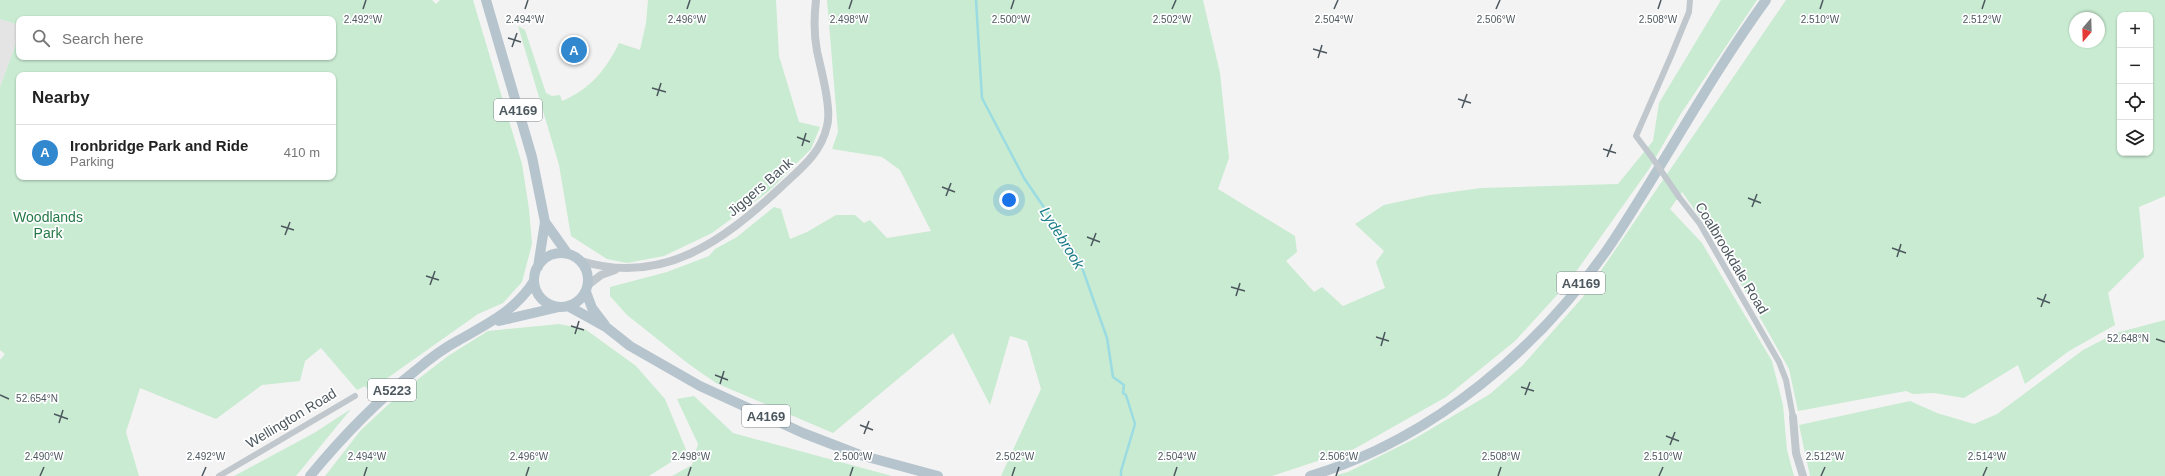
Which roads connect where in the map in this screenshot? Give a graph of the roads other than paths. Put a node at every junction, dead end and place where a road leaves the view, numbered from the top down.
1 (486, 0) edge
2 (816, 0) edge
3 (1690, 0) edge
4 (1766, 0) edge
5 (545, 222) junction
6 (567, 253) junction
7 (581, 261) junction
8 (538, 267) junction
9 (618, 269) junction
10 (534, 281) junction
11 (587, 289) junction
12 (564, 307) junction
13 (489, 324) junction
14 (606, 327) junction
15 (355, 396) dead end
16 (1793, 417) joint
17 (219, 476) edge
18 (310, 476) edge
19 (938, 476) edge
20 (1310, 476) edge
21 (1802, 476) edge

1 - 5 main road, A4169
2 - 9 street, Jiggers Bank
3 - 16 street, Coalbrookdale Road, bridge
4 - 20 main road, A4169
5 - 6 main road, A4169
5 - 8 main road, A4169
6 - 7 main road
6 - 8 main road
7 - 9 street, Jiggers Bank
7 - 11 main road
8 - 10 main road
9 - 11 street, Jiggers Bank
10 - 12 main road
10 - 13 main road, A5223
11 - 12 main road
11 - 14 main road, A4169
12 - 13 main road, A5223
12 - 14 main road, A4169
13 - 18 main road, A5223
14 - 19 main road, A4169
15 - 17 street, Wellington Road
16 - 21 street, Coalbrookdale Road

